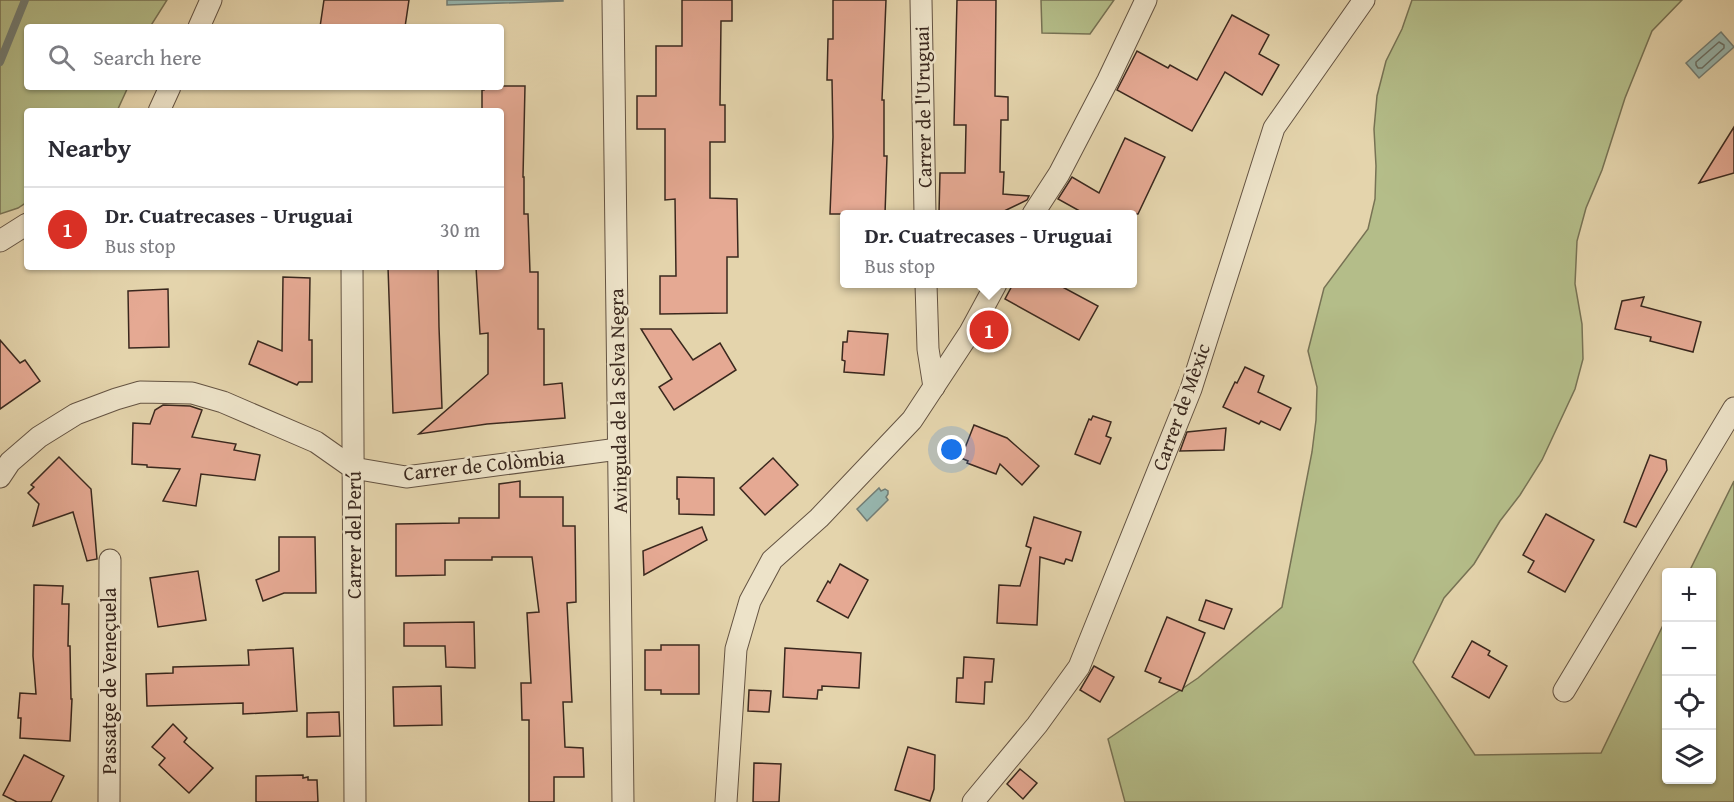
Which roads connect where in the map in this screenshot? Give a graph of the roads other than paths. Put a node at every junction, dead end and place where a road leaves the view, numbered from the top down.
1 (211, 0) edge
2 (613, 0) edge
3 (921, 0) edge
4 (1146, 0) edge
5 (1364, 0) edge
6 (200, 24) edge
7 (169, 90) edge
8 (160, 108) edge
9 (925, 210) edge
10 (1036, 210) edge
11 (24, 226) edge
12 (0, 241) edge
13 (352, 270) edge
14 (926, 288) edge
15 (994, 288) edge
16 (934, 387) junction
17 (1734, 408) edge
18 (618, 449) junction
19 (353, 468) junction
20 (0, 477) edge
21 (110, 560) dead end
22 (1564, 691) dead end
23 (109, 802) edge
24 (355, 802) edge
25 (622, 802) edge
26 (726, 802) edge
27 (973, 802) edge

1 - 6 street
2 - 18 street, Avinguda de la Selva Negra
3 - 9 street, Carrer de l'Uruguai
4 - 10 street
5 - 27 street, Carrer de Mèxic
7 - 8 street
11 - 12 street
13 - 19 street, Carrer del Perú
14 - 16 street
15 - 16 street
16 - 26 street
17 - 22 street
18 - 19 street, Carrer de Colòmbia
18 - 25 street, Avinguda de la Selva Negra
19 - 20 street, Carrer de Colòmbia
19 - 24 street, Carrer del Perú
21 - 23 street, Passatge de Veneçuela

